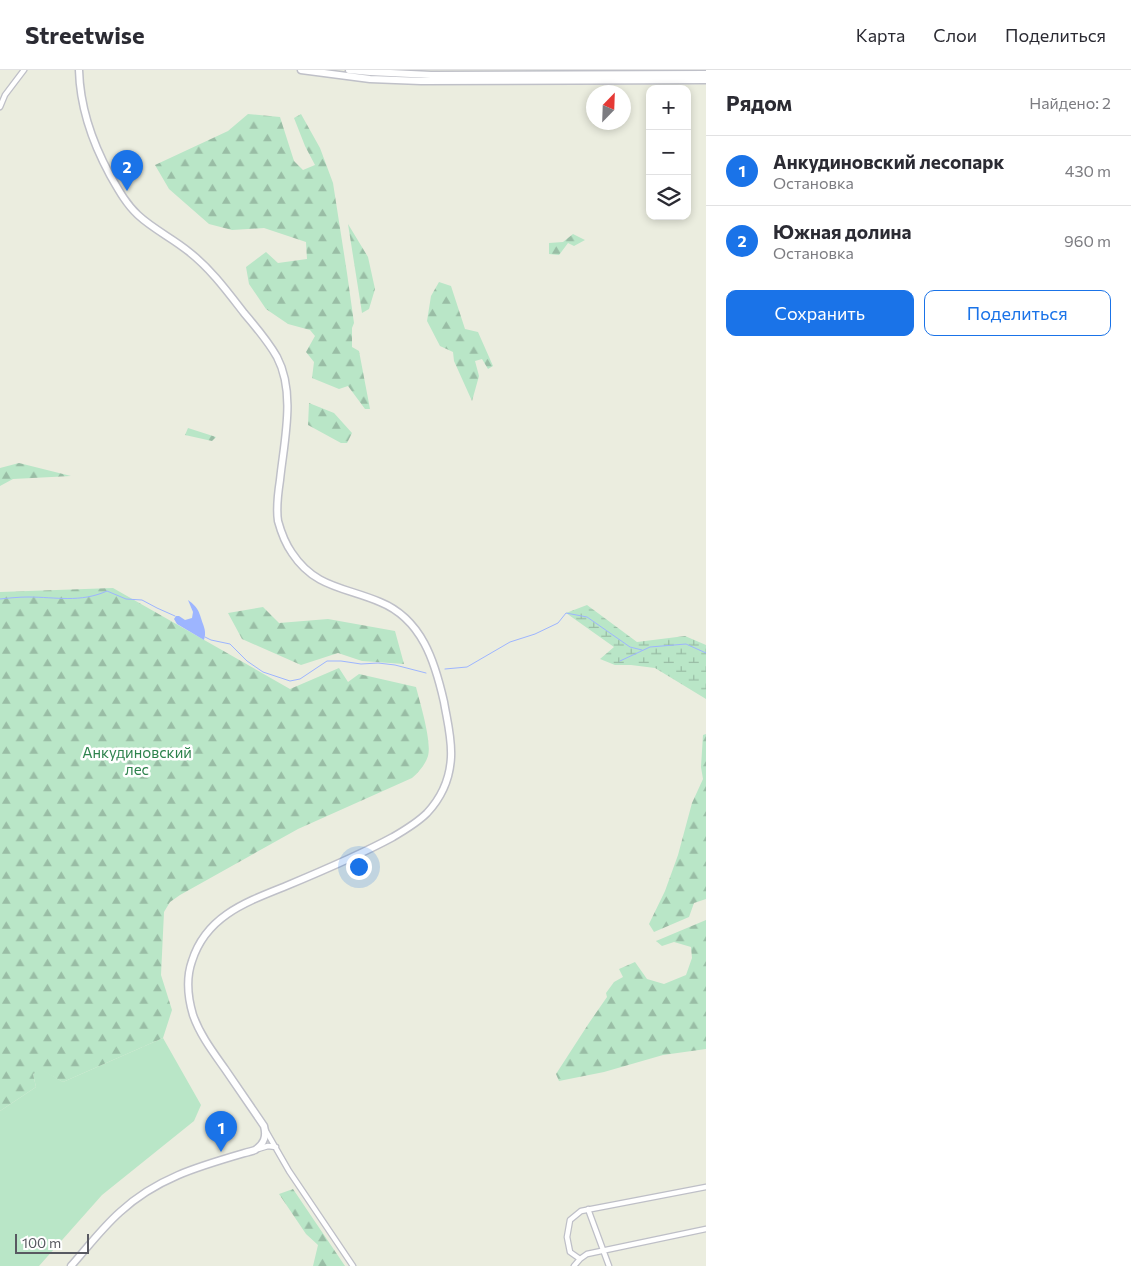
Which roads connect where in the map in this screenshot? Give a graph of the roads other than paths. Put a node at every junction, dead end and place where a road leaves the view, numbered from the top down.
1 (24, 70) edge
2 (79, 70) edge
3 (301, 70) edge
4 (349, 70) edge
5 (706, 74) edge
6 (706, 80) edge
7 (0, 107) edge
8 (264, 1126) junction
9 (276, 1146) junction
10 (254, 1150) junction
11 (706, 1187) edge
12 (588, 1209) junction
13 (706, 1229) edge
14 (604, 1251) junction
15 (580, 1259) junction
16 (71, 1266) edge
17 (353, 1266) edge
18 (574, 1266) edge
19 (609, 1266) edge

1 - 7 street
2 - 8 street
3 - 6 street
4 - 5 street
8 - 9 street
8 - 10 street
9 - 10 street
9 - 17 street
10 - 16 street
11 - 12 street
12 - 14 street
12 - 15 street
13 - 14 street
14 - 15 street
14 - 19 street
15 - 18 street

